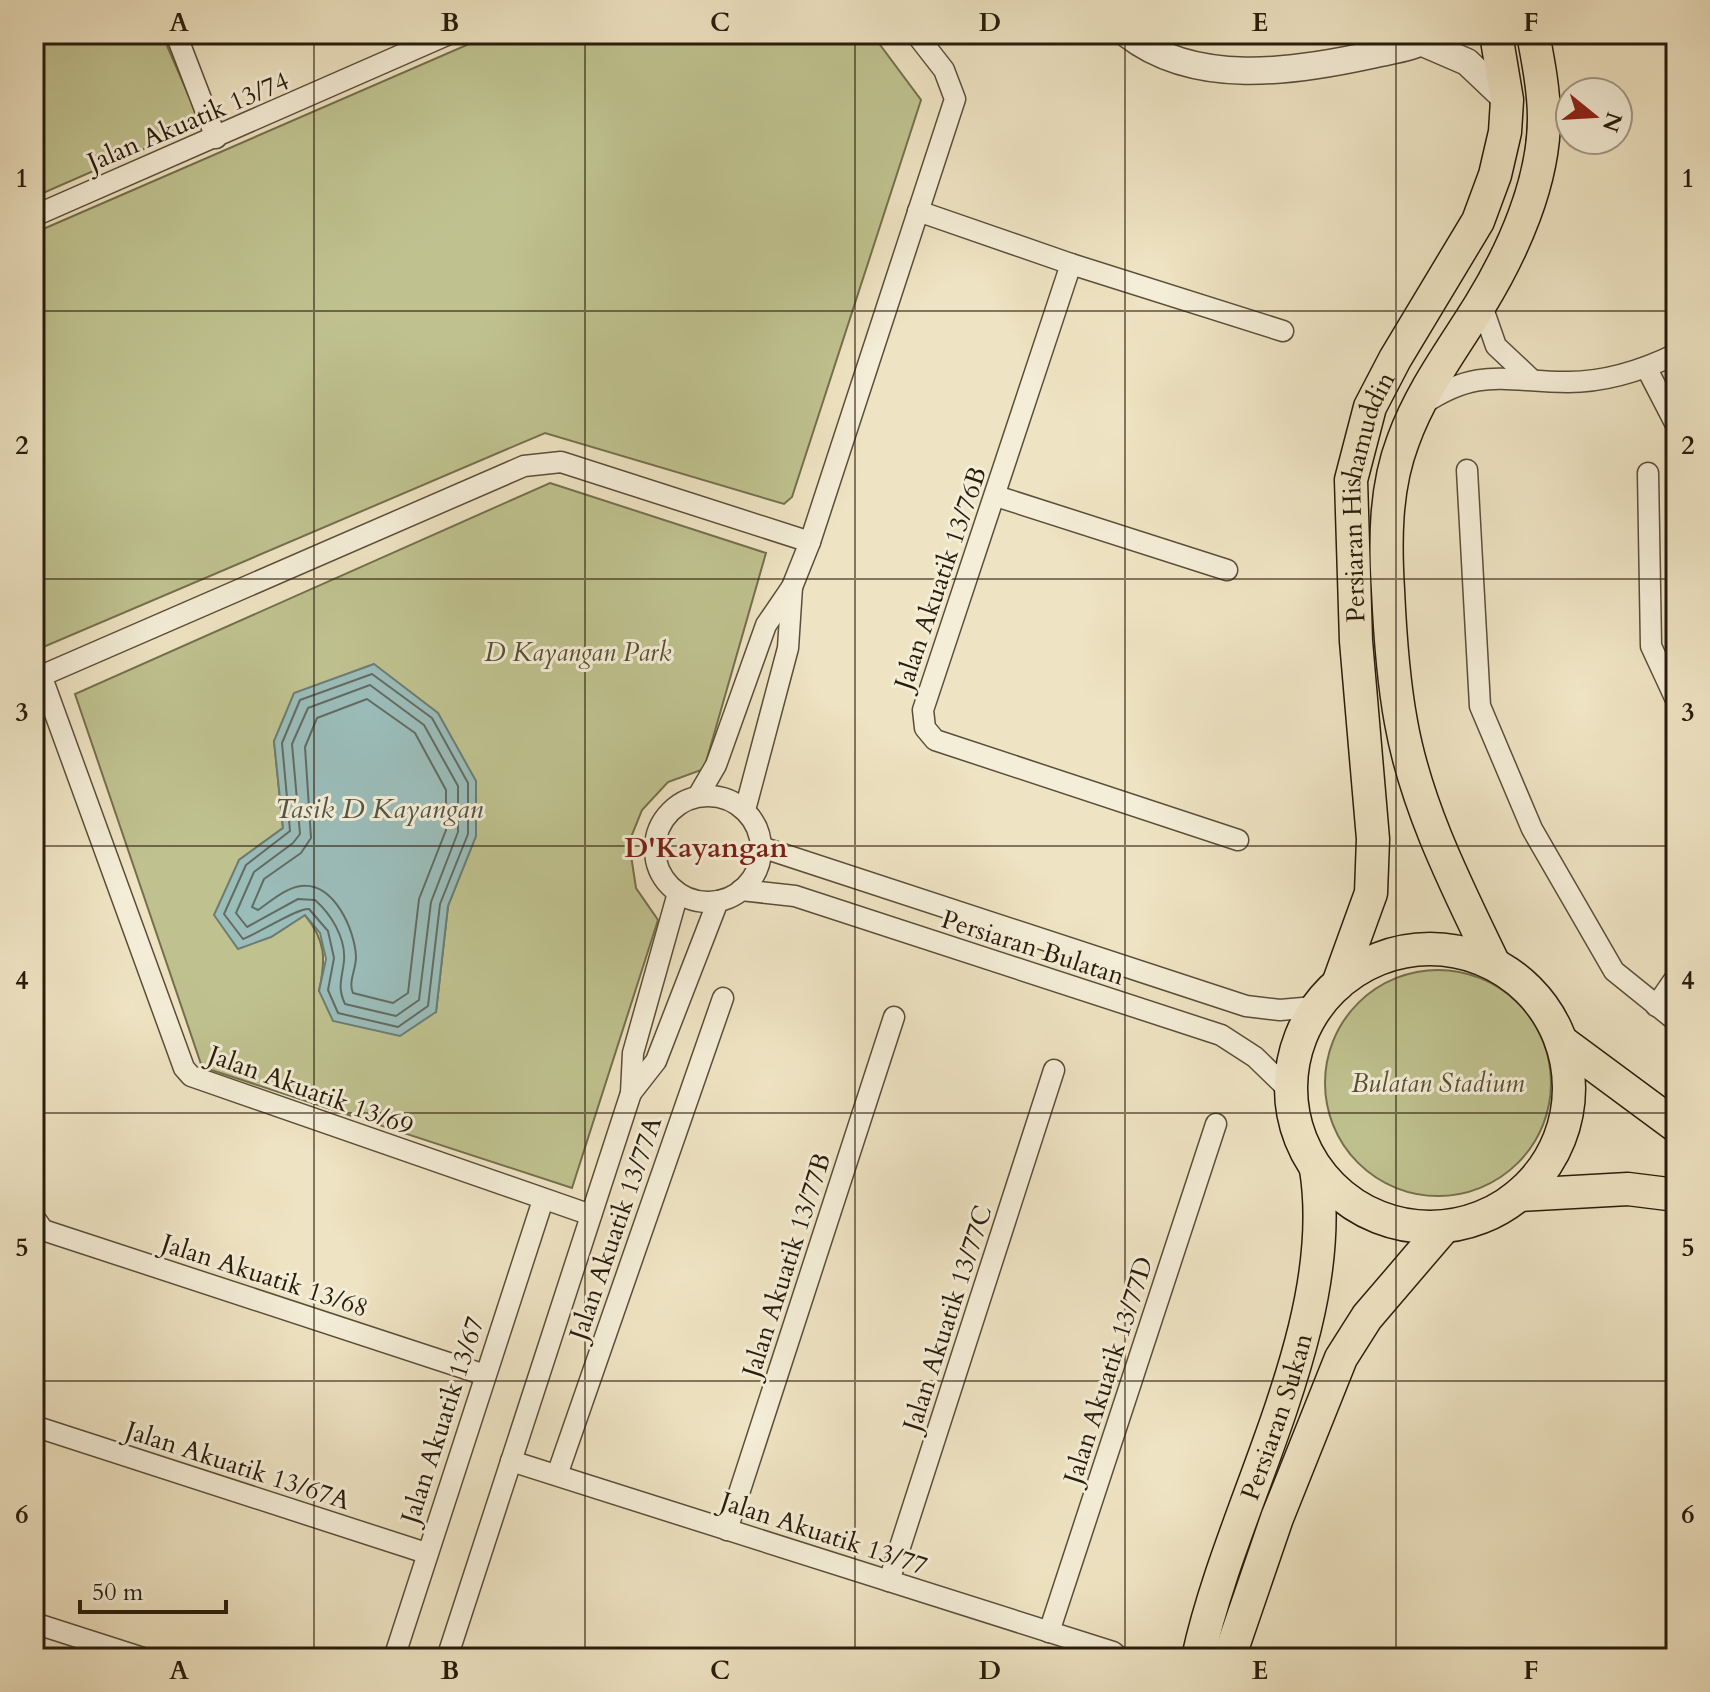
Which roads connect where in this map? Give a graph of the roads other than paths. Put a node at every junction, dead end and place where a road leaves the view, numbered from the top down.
1 (176, 34) edge
2 (449, 34) edge
3 (916, 34) edge
4 (1127, 34) edge
5 (1496, 34) edge
6 (1533, 34) edge
7 (1429, 38) edge
8 (1507, 100) junction
9 (216, 138) junction
10 (918, 211) junction
11 (34, 216) edge
12 (1071, 264) junction
13 (1481, 303) junction
14 (1283, 331) dead end
15 (1676, 354) edge
16 (1647, 369) junction
17 (1530, 378) junction
18 (1416, 408) junction
19 (1676, 425) edge
20 (1467, 470) dead end
21 (1648, 473) dead end
22 (996, 496) junction
23 (810, 542) junction
24 (1227, 570) dead end
25 (792, 587) junction
26 (38, 677) edge
27 (1676, 700) edge
28 (698, 796) junction
29 (745, 810) junction
30 (1238, 840) dead end
31 (761, 847) junction
32 (741, 890) junction
33 (678, 893) junction
34 (718, 901) junction
35 (1494, 964) junction
36 (1676, 977) edge
37 (1338, 984) junction
38 (723, 998) dead end
39 (1656, 1006) junction
40 (1314, 1007) junction
41 (894, 1017) dead end
42 (1676, 1021) edge
43 (1561, 1041) junction
44 (1054, 1070) dead end
45 (1291, 1092) junction
46 (631, 1093) junction
47 (1216, 1124) dead end
48 (1676, 1126) edge
49 (1316, 1169) junction
50 (1519, 1195) junction
51 (1676, 1195) edge
52 (543, 1200) junction
53 (591, 1215) junction
54 (34, 1217) edge
55 (1444, 1227) junction
56 (485, 1375) junction
57 (34, 1426) edge
58 (511, 1461) junction
59 (557, 1475) junction
60 (727, 1530) junction
61 (426, 1553) junction
62 (889, 1581) junction
63 (34, 1623) edge
64 (1049, 1632) junction
65 (143, 1658) edge
66 (394, 1658) edge
67 (447, 1658) edge
68 (1120, 1658) edge
69 (1198, 1658) edge
70 (1229, 1658) edge

1 - 9 street
2 - 9 street, Jalan Akuatik 13/74
3 - 10 street
4 - 7 street
5 - 8 main road, Persiaran Hishamuddin
6 - 13 main road, Persiaran Hishamuddin
7 - 8 street
8 - 37 main road, Persiaran Hishamuddin
9 - 11 street, Jalan Akuatik 13/74
10 - 12 street
10 - 23 street
12 - 14 street
12 - 22 street, Jalan Akuatik 13/76B
13 - 17 street
13 - 18 main road, Persiaran Hishamuddin
15 - 16 street
16 - 17 street
16 - 19 street
17 - 18 street
18 - 35 main road, Persiaran Hishamuddin
20 - 39 street
21 - 27 street
22 - 24 street
22 - 30 street, Jalan Akuatik 13/76B
23 - 25 street
23 - 26 street
25 - 28 street
25 - 29 street
26 - 52 street, Jalan Akuatik 13/69
28 - 29 street
28 - 33 street
29 - 31 street
31 - 32 street
31 - 40 street, Persiaran Bulatan
32 - 34 street
32 - 45 street, Persiaran Bulatan
33 - 34 street
33 - 46 street
34 - 46 street
35 - 37 main road
35 - 43 main road
36 - 39 street
37 - 40 main road
38 - 59 street, Jalan Akuatik 13/77A
39 - 42 street
40 - 45 main road
41 - 60 street, Jalan Akuatik 13/77B
43 - 48 main road
43 - 50 main road
44 - 62 street, Jalan Akuatik 13/77C
45 - 49 main road
46 - 53 street
47 - 64 street, Jalan Akuatik 13/77D
49 - 55 main road
49 - 69 main road, Persiaran Sukan
50 - 51 main road
50 - 55 main road
52 - 53 street, Jalan Akuatik 13/69
52 - 56 street, Jalan Akuatik 13/67
53 - 58 street
54 - 56 street, Jalan Akuatik 13/68
55 - 70 main road, Persiaran Sukan
56 - 61 street, Jalan Akuatik 13/67
57 - 61 street, Jalan Akuatik 13/67A
58 - 59 street, Jalan Akuatik 13/77
58 - 67 street
59 - 60 street, Jalan Akuatik 13/77
60 - 62 street, Jalan Akuatik 13/77
61 - 66 street, Jalan Akuatik 13/67
62 - 64 street, Jalan Akuatik 13/77
63 - 65 street
64 - 68 street, Jalan Akuatik 13/77

